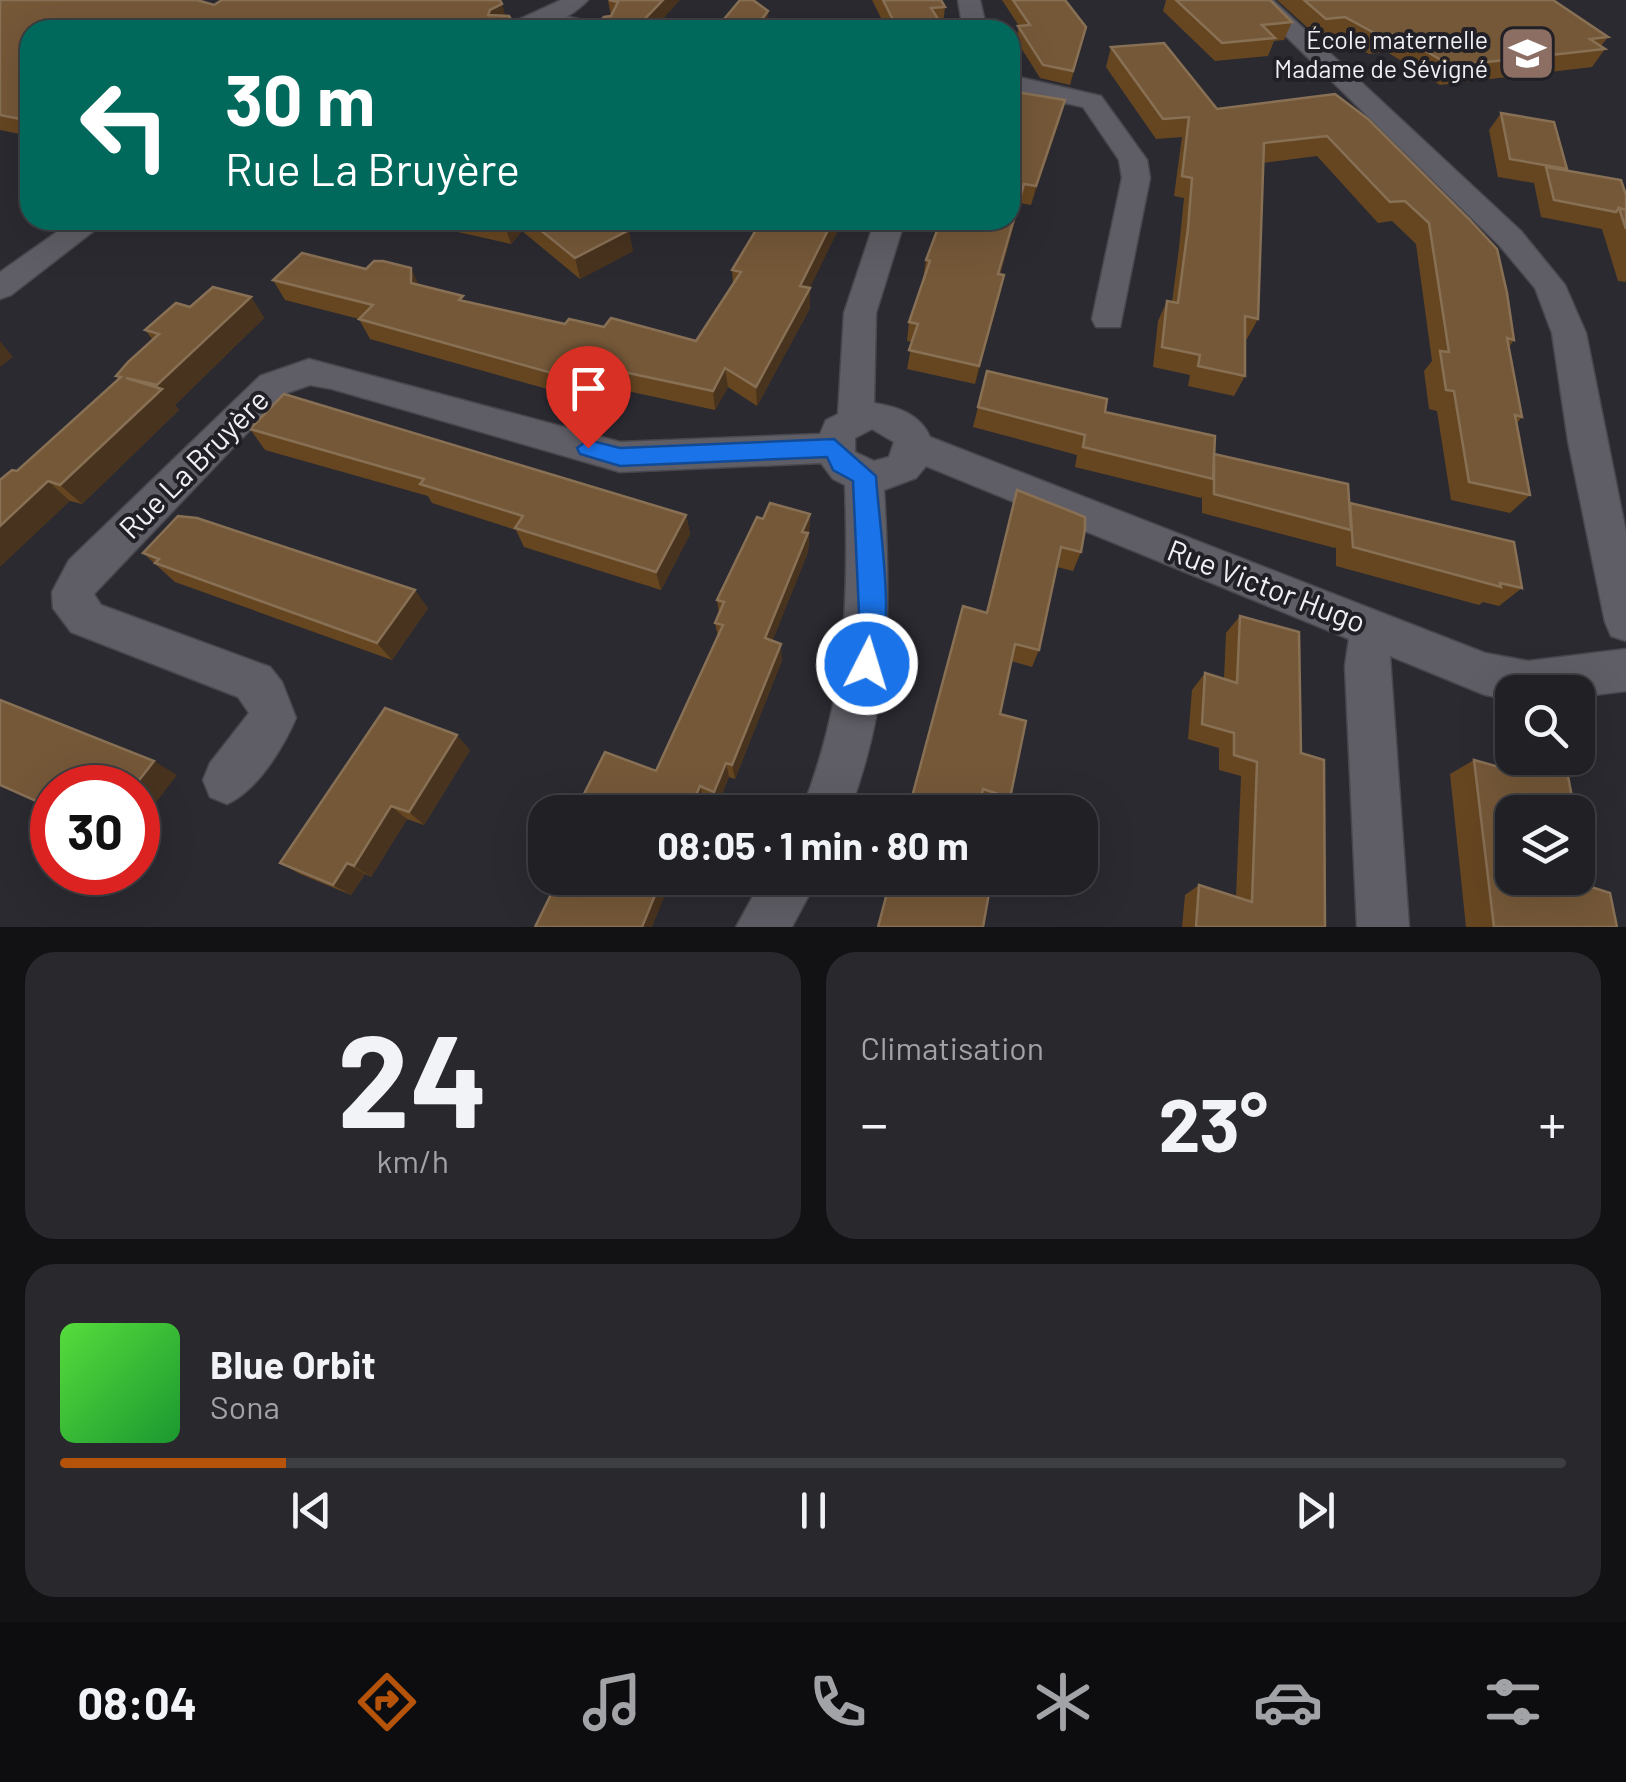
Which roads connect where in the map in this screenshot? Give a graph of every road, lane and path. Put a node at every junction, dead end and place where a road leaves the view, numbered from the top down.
1 (577, 0) edge
2 (1260, 0) edge
3 (548, 17) junction
4 (539, 20) edge
5 (560, 20) edge
6 (1020, 86) edge
7 (80, 230) edge
8 (887, 230) edge
9 (0, 288) edge
10 (1108, 318) dead end
11 (914, 446) junction
12 (852, 447) junction
13 (1626, 622) edge
14 (1372, 626) junction
15 (1626, 670) edge
16 (227, 780) dead end
17 (832, 795) edge
18 (782, 895) edge
19 (762, 927) edge
20 (1383, 927) edge

1 - 3 street
2 - 13 street
3 - 4 street
3 - 5 street
6 - 10 street
7 - 9 street
8 - 12 street
11 - 12 street
11 - 12 street, Rue Victor Hugo
11 - 14 street, Rue Victor Hugo
12 - 16 street, Rue La Bruyère
12 - 17 street
14 - 15 street, Rue Victor Hugo
14 - 20 street
18 - 19 street

